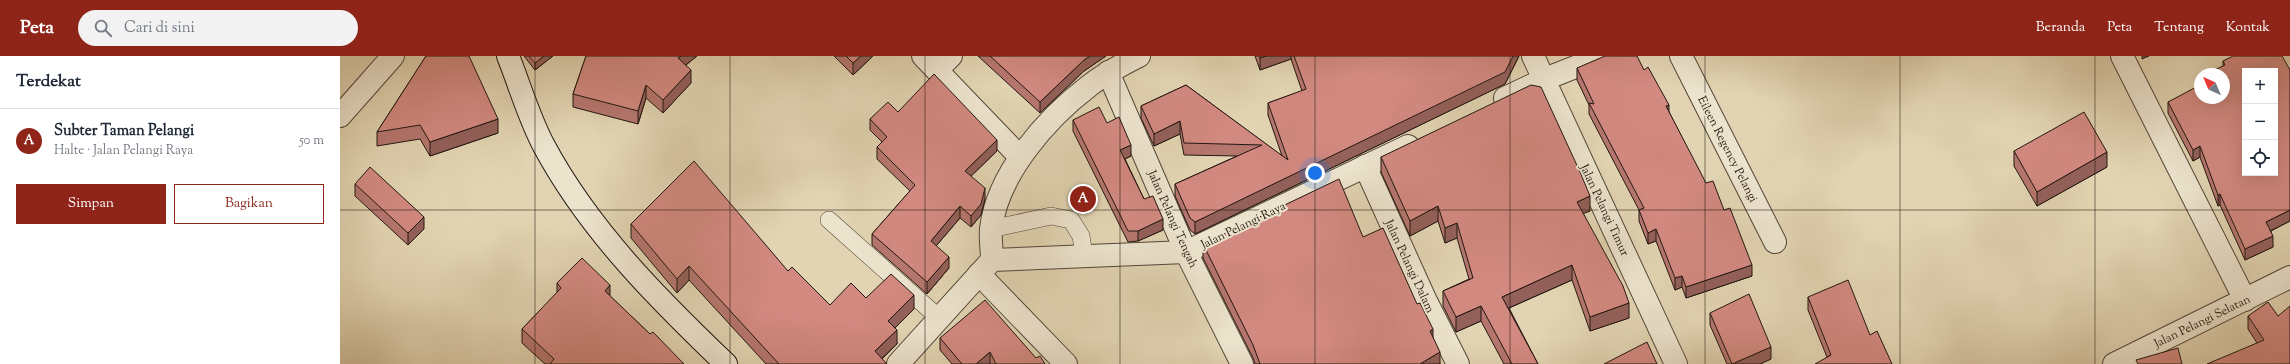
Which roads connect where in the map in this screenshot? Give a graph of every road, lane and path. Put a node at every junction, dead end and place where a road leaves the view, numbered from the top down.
1 (393, 56) edge
2 (508, 56) edge
3 (1139, 56) edge
4 (1533, 56) edge
5 (1603, 56) edge
6 (1682, 56) edge
7 (2122, 56) edge
8 (937, 61) edge
9 (1108, 72) junction
10 (1545, 79) junction
11 (1490, 106) edge
12 (340, 116) edge
13 (1427, 136) edge
14 (1020, 157) junction
15 (1365, 166) junction
16 (829, 220) dead end
17 (991, 229) junction
18 (1775, 242) dead end
19 (1186, 252) junction
20 (1084, 256) junction
21 (985, 267) junction
22 (2290, 277) edge
23 (2245, 300) junction
24 (939, 318) junction
25 (726, 364) edge
26 (898, 364) edge
27 (1066, 364) edge
28 (1242, 364) edge
29 (1458, 364) edge
30 (1676, 364) edge
31 (2114, 364) edge

1 - 12 street
2 - 25 street
3 - 9 street
4 - 10 street, Jalan Pelangi Timur
5 - 10 street
6 - 18 street, Eileen Regency Pelangi
7 - 23 street
8 - 14 street
9 - 14 street
9 - 19 street, Jalan Pelangi Tengah
10 - 11 street
10 - 30 street, Jalan Pelangi Timur
13 - 15 street, Jalan Pelangi Raya
14 - 17 street
15 - 19 street, Jalan Pelangi Raya
15 - 29 street, Jalan Pelangi Dalam
16 - 24 lane
17 - 20 lane
17 - 21 street
19 - 20 street, Jalan Pelangi Raya
19 - 28 street, Jalan Pelangi Tengah
20 - 21 street, Jalan Pelangi Raya
21 - 24 street
21 - 27 street
22 - 23 street, Jalan Pelangi Selatan
23 - 31 street, Jalan Pelangi Selatan
24 - 26 street

